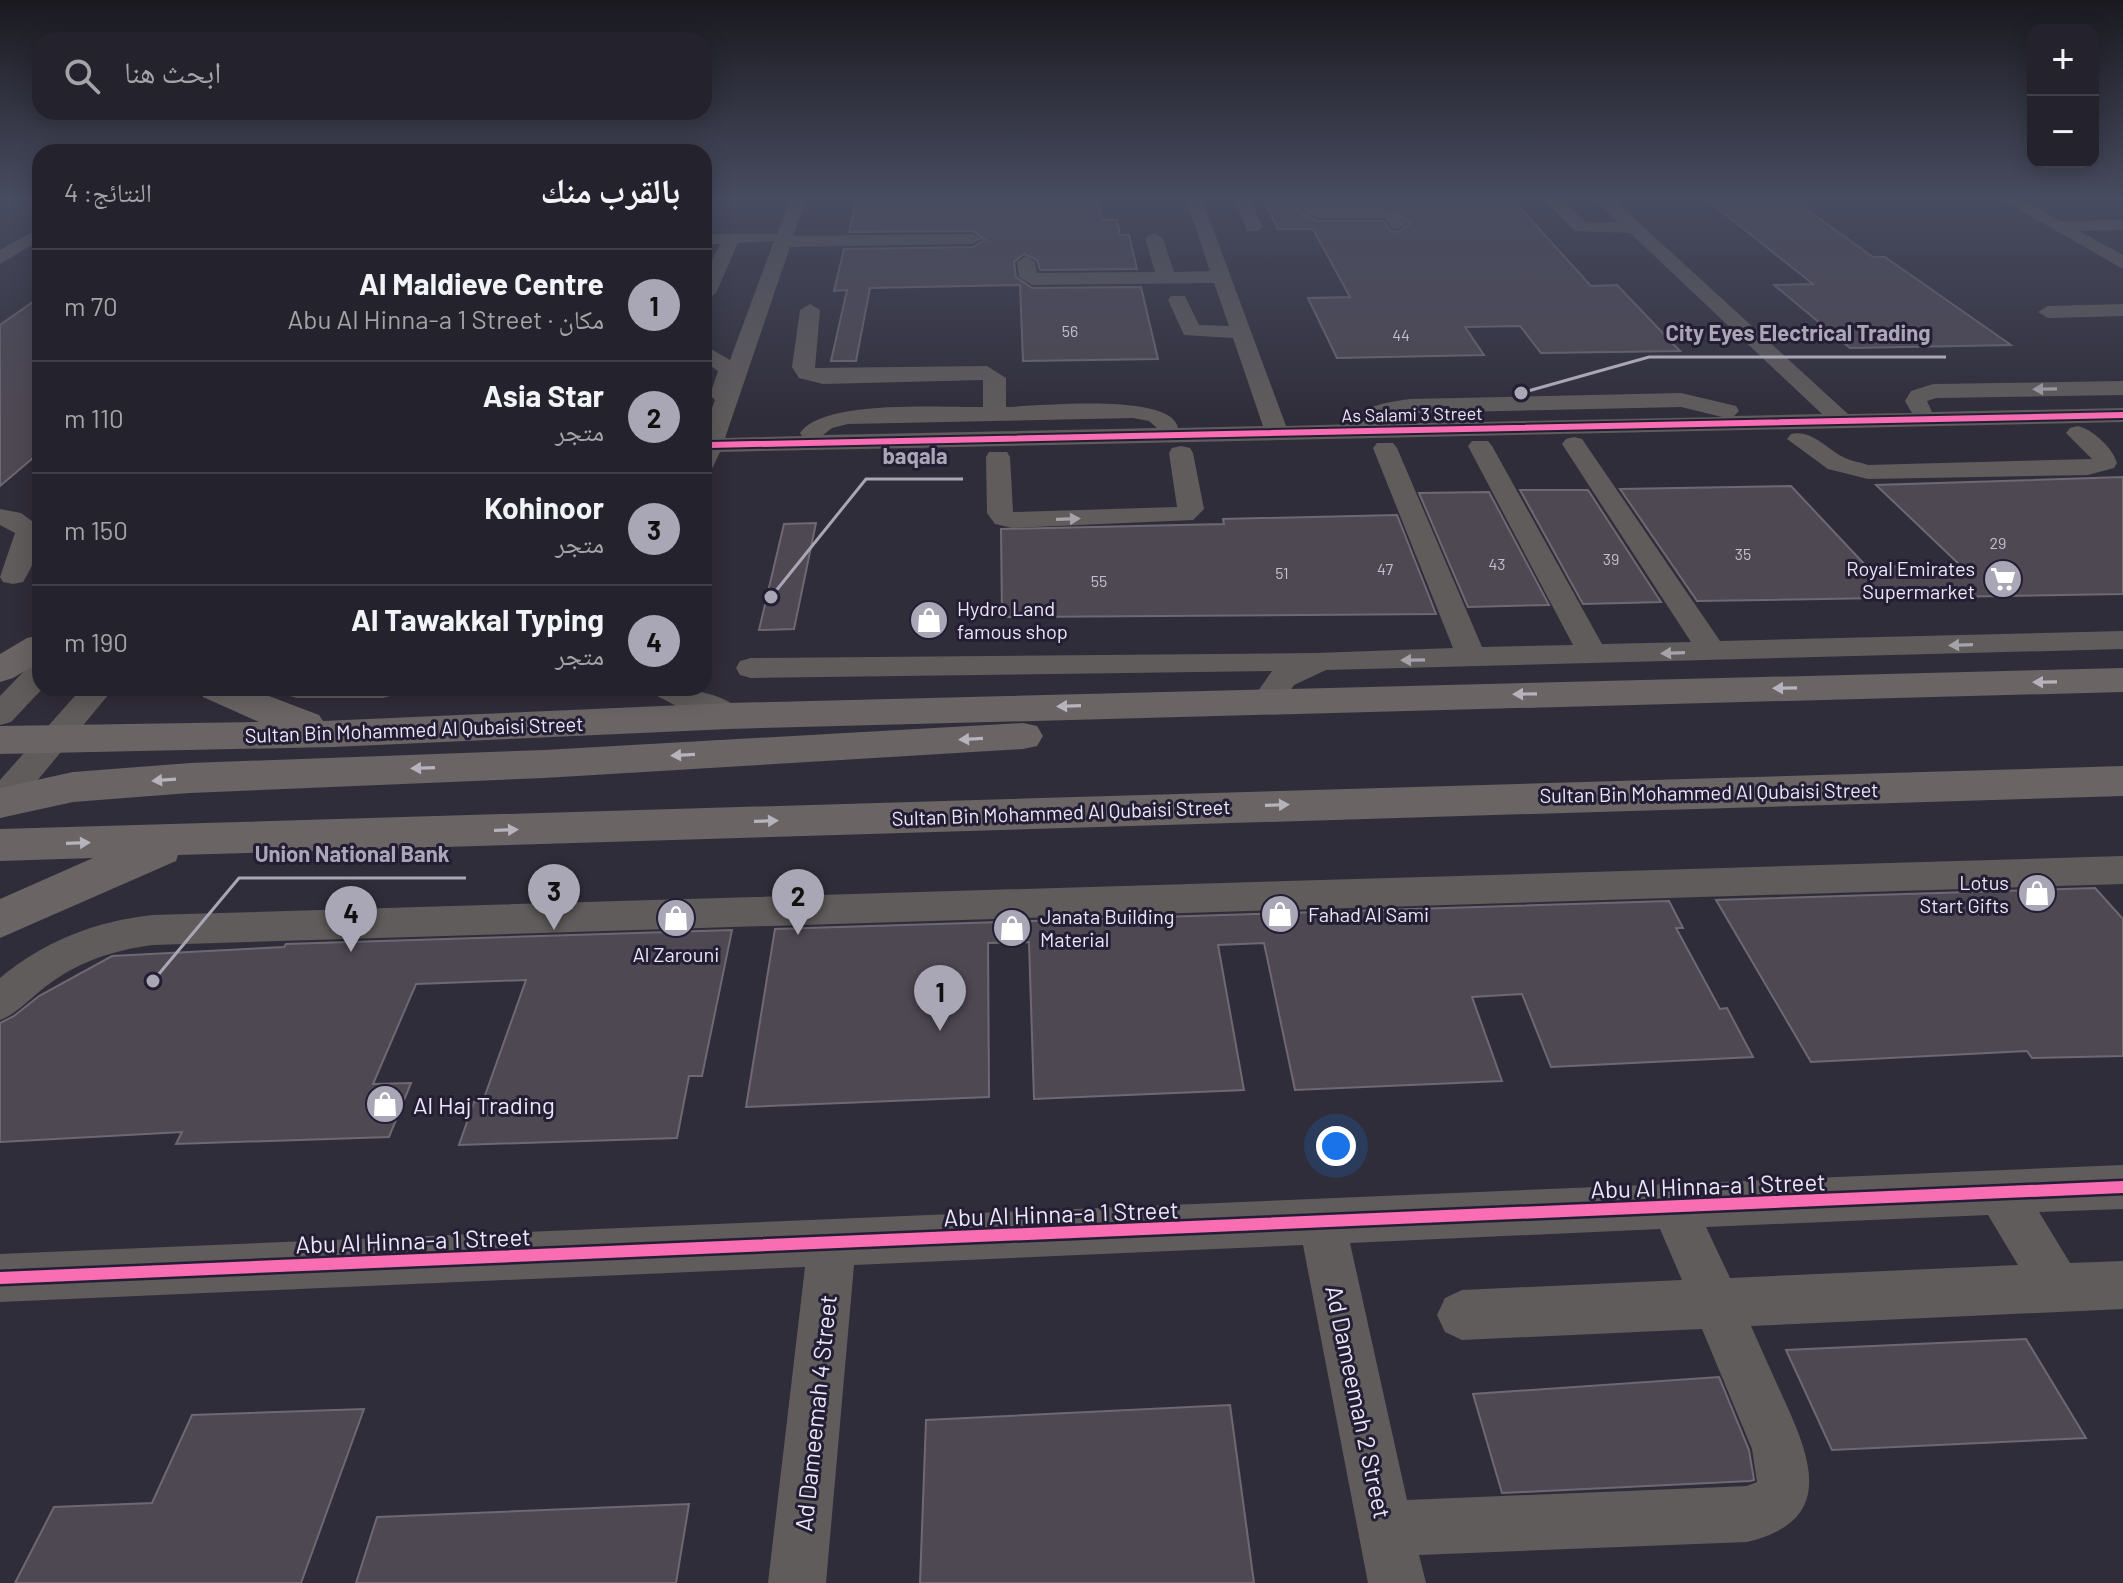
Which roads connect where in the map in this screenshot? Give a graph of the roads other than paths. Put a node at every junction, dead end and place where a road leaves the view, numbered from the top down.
1 (762, 273) edge
2 (764, 273) edge
3 (1027, 273) edge
4 (1164, 273) edge
5 (1221, 273) edge
6 (1681, 273) edge
7 (715, 274) joint
8 (743, 274) dead end
9 (1222, 277) junction
10 (1166, 278) junction
11 (712, 280) edge
12 (1178, 300) dead end
13 (810, 310) dead end
14 (2123, 310) edge
15 (2048, 312) dead end
16 (1191, 331) junction
17 (1241, 332) junction
18 (1196, 353) dead end
19 (712, 357) edge
20 (723, 365) junction
21 (2123, 388) edge
22 (2123, 406) edge
23 (1922, 410) junction
24 (994, 414) junction
25 (2123, 415) edge
26 (1837, 417) junction
27 (712, 422) edge
28 (712, 422) edge
29 (1168, 426) junction
30 (1276, 428) junction
31 (2123, 432) edge
32 (2078, 433) junction
33 (810, 438) junction
34 (712, 439) edge
35 (1799, 439) junction
36 (1574, 444) junction
37 (1480, 446) junction
38 (1385, 448) junction
39 (1181, 453) junction
40 (998, 457) junction
41 (32, 506) edge
42 (4, 518) edge
43 (18, 576) edge
44 (2123, 640) edge
45 (32, 651) edge
46 (1712, 652) junction
47 (1593, 655) junction
48 (1472, 659) junction
49 (1321, 661) junction
50 (1235, 662) junction
51 (751, 668) dead end
52 (0, 670) edge
53 (2123, 680) edge
54 (32, 681) edge
55 (92, 696) edge
56 (233, 696) edge
57 (684, 696) edge
58 (1267, 701) junction
59 (0, 715) edge
60 (729, 716) junction
61 (333, 734) junction
62 (54, 739) junction
63 (0, 740) edge
64 (0, 763) edge
65 (2123, 781) edge
66 (0, 803) edge
67 (179, 840) junction
68 (0, 845) edge
69 (2123, 870) edge
70 (0, 920) edge
71 (0, 1003) edge
72 (2123, 1187) edge
73 (2000, 1192) junction
74 (1674, 1207) junction
75 (1322, 1221) junction
76 (832, 1242) junction
77 (0, 1278) edge
78 (2123, 1285) edge
79 (2058, 1288) junction
80 (1716, 1303) junction
81 (1462, 1315) dead end
82 (1386, 1529) junction
83 (797, 1583) edge
84 (1397, 1583) edge

1 - 20 street
2 - 27 street
3 - 10 street
4 - 10 street
5 - 9 street
6 - 26 street
7 - 8 street
7 - 11 street
9 - 10 street
9 - 17 street
12 - 16 street
13 - 24 street
14 - 15 street
16 - 17 street
16 - 18 street
17 - 30 street
19 - 20 street
20 - 28 street
21 -> 23 street
22 - 23 street, As Salami 3 Street
23 - 26 street, As Salami 3 Street
24 - 29 street
24 - 33 street
25 - 26 street, As Salami 3 Street
26 - 30 street, As Salami 3 Street
26 - 30 street, As Salami 3 Street
29 - 30 street, As Salami 3 Street
29 - 33 street, As Salami 3 Street
30 - 33 street, As Salami 3 Street
31 - 32 street
32 - 35 street
32 - 35 street
33 - 34 street, As Salami 3 Street
33 - 40 street
35 - 36 street
36 - 37 street
36 - 46 street
37 - 38 street
37 - 47 street
38 - 39 street
38 - 48 street
39 - 40 street
40 -> 39 street
41 - 42 street
42 - 43 street
44 -> 46 street
45 - 52 main road
46 -> 47 street
47 - 48 street
48 -> 49 street
49 - 50 street
49 - 58 street
50 - 51 street
50 - 58 street
53 -> 58 main road, Sultan Bin Mohammed Al Qubaisi Street
54 - 59 street
55 - 62 street
56 - 61 main road
57 - 60 street
58 -> 60 main road, Sultan Bin Mohammed Al Qubaisi Street
58 -> 66 main road
60 - 61 main road, Sultan Bin Mohammed Al Qubaisi Street
61 - 62 main road, Sultan Bin Mohammed Al Qubaisi Street
62 - 63 main road, Sultan Bin Mohammed Al Qubaisi Street
62 - 64 main road
62 - 66 street
67 -> 65 main road, Sultan Bin Mohammed Al Qubaisi Street
68 -> 67 main road, Sultan Bin Mohammed Al Qubaisi Street
67 - 70 main road
69 - 71 street
72 - 73 street, Abu Al Hinna-a 1 Street
73 - 74 street, Abu Al Hinna-a 1 Street
73 - 79 street
74 - 75 street, Abu Al Hinna-a 1 Street
74 - 80 street
75 - 76 street, Abu Al Hinna-a 1 Street
75 - 82 street, Ad Dameemah 2 Street
76 - 77 street, Abu Al Hinna-a 1 Street
76 - 83 street, Ad Dameemah 4 Street
78 - 79 street
79 - 80 street
80 - 81 street
80 - 82 street
82 - 84 street, Ad Dameemah 2 Street

